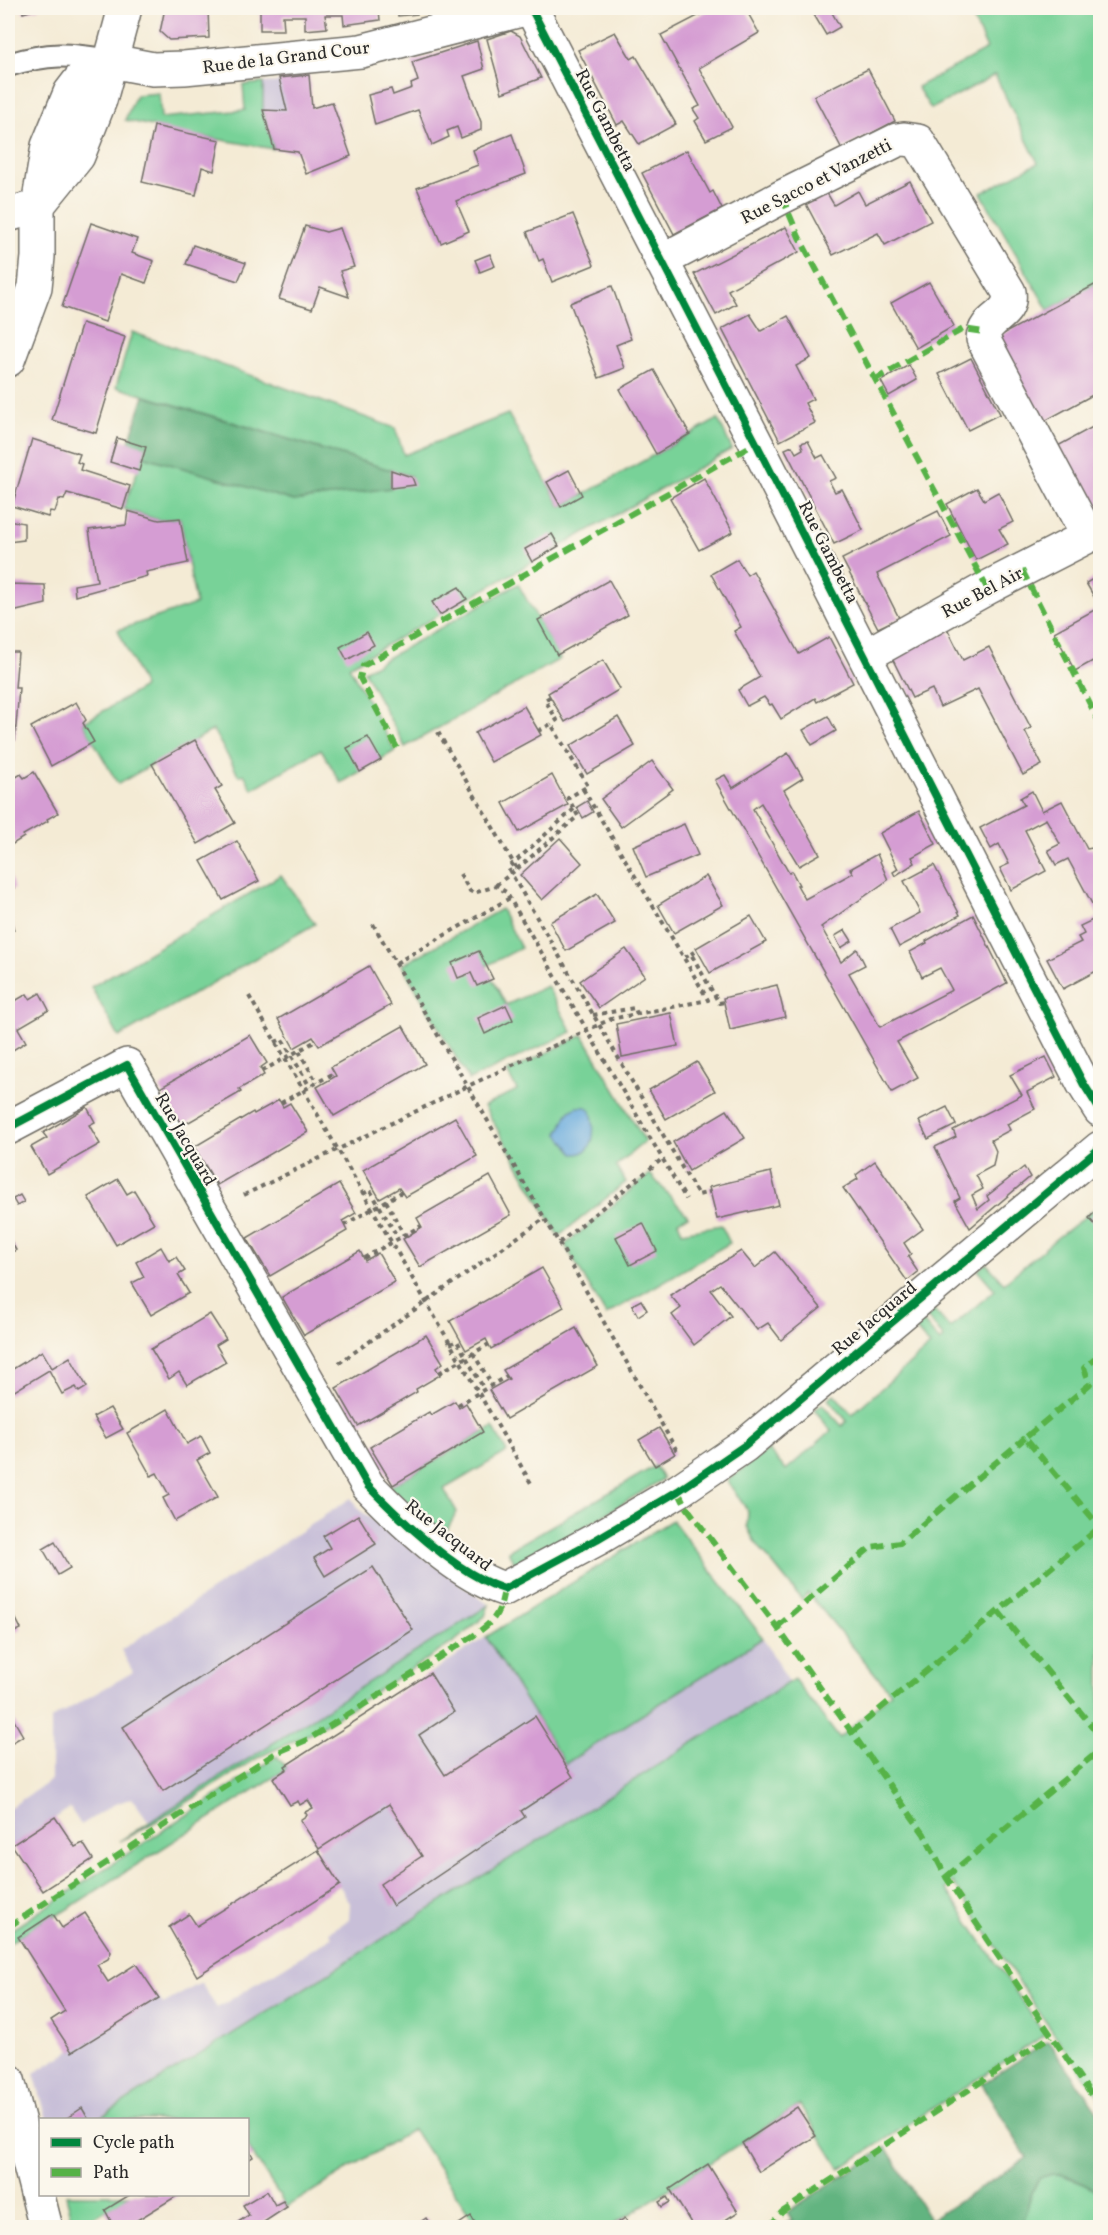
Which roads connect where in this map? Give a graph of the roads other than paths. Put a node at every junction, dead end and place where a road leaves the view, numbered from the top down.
1 (125, 8) edge
2 (530, 8) edge
3 (111, 61) junction
4 (8, 65) edge
5 (22, 211) edge
6 (661, 261) junction
7 (8, 360) edge
8 (1094, 533) edge
9 (865, 656) junction
10 (1101, 1110) edge
11 (8, 1128) edge
12 (1101, 1148) edge
13 (8, 2080) edge
14 (20, 2179) edge
15 (46, 2228) edge

1 - 3 street
2 - 3 street, Rue de la Grand Cour
2 - 6 street, Rue Gambetta
3 - 4 lane
3 - 5 street
5 - 7 street
6 - 8 street, Rue Sacco et Vanzetti
6 - 9 street, Rue Gambetta
8 - 9 street, Rue Bel Air
9 - 10 street, Rue Gambetta
11 - 12 street, Rue Jacquard
13 - 14 street
14 - 15 street

